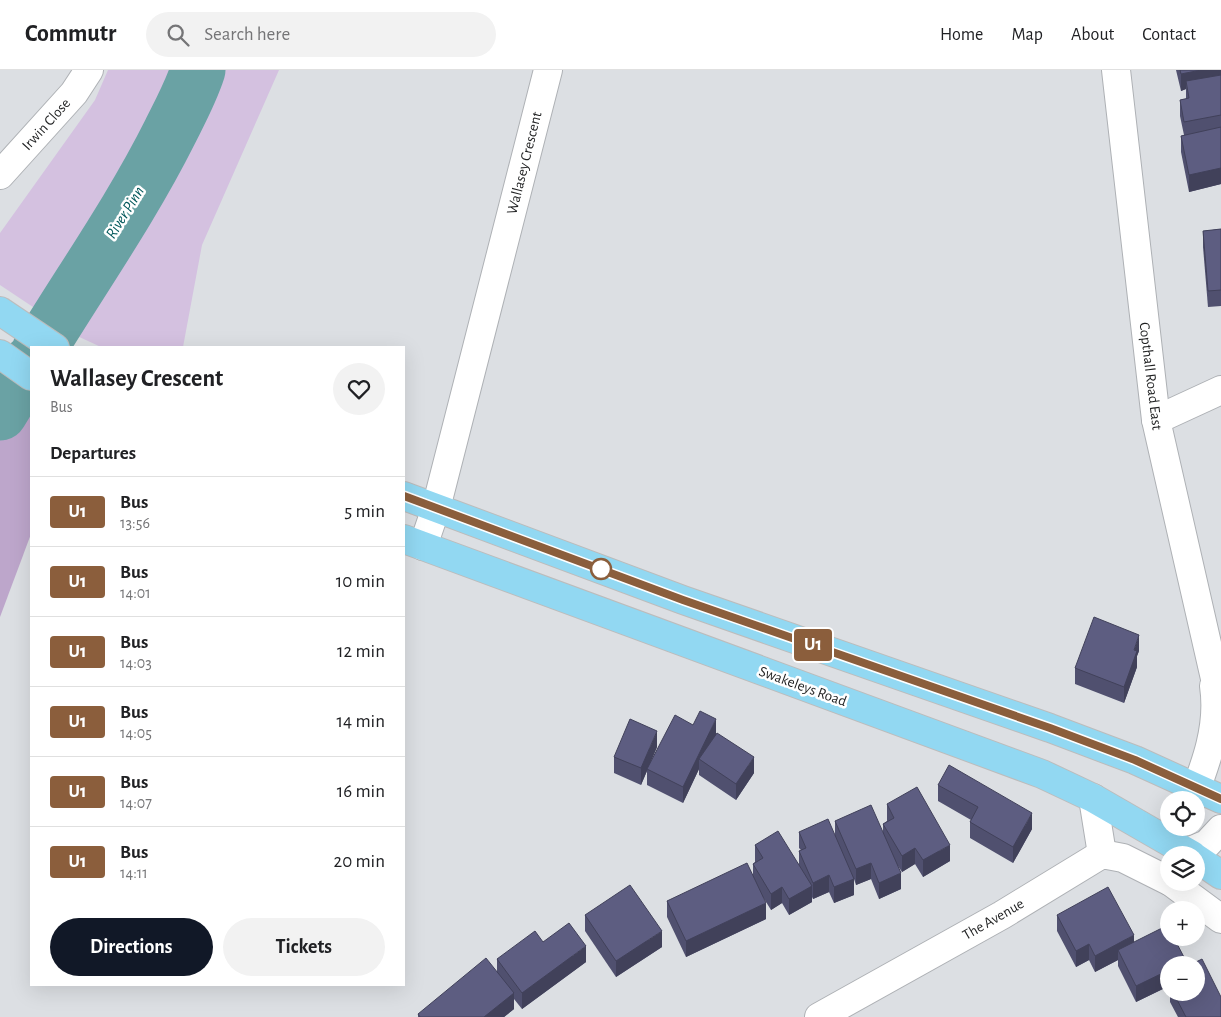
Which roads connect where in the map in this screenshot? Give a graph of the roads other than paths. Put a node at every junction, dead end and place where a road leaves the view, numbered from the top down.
1 (88, 70) edge
2 (548, 70) edge
3 (1116, 70) edge
4 (0, 175) edge
5 (3, 313) edge
6 (52, 346) edge
7 (0, 354) edge
8 (30, 375) edge
9 (1221, 390) edge
10 (1156, 420) junction
11 (405, 496) edge
12 (436, 508) junction
13 (413, 542) edge
14 (1213, 677) junction
15 (1221, 705) edge
16 (1190, 791) edge
17 (1195, 791) edge
18 (1205, 795) edge
19 (1093, 798) junction
20 (1221, 799) edge
21 (1221, 829) edge
22 (1183, 846) edge
23 (1200, 846) edge
24 (1102, 854) junction
25 (1205, 862) edge
26 (1221, 875) edge
27 (1160, 876) edge
28 (1183, 891) edge
29 (1221, 919) edge
30 (819, 1017) edge

1 - 4 street, Irwin Close
2 - 12 street, Wallasey Crescent
3 - 10 street, Copthall Road East
5 - 6 main road
7 - 8 main road
9 - 10 street
10 - 14 street, Copthall Road East
11 - 12 main road
12 - 13 street, Wallasey Crescent
12 - 16 main road
13 - 19 main road, Swakeleys Road
14 - 15 street, Copthall Road East
14 - 17 street, Copthall Road East
18 - 20 main road
19 - 22 main road, Swakeleys Road
19 - 24 street
21 - 23 street
24 - 27 street
24 - 30 street, The Avenue
25 - 26 main road, Swakeleys Road
28 - 29 street

